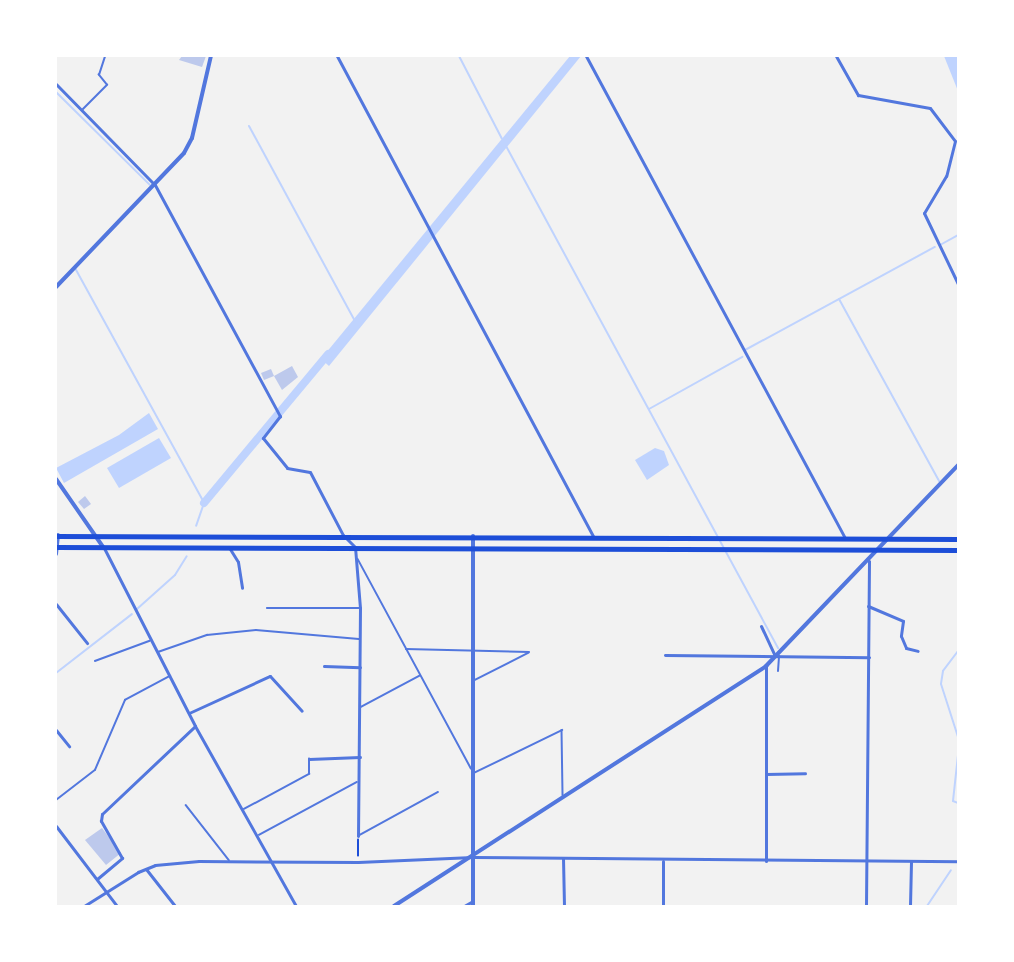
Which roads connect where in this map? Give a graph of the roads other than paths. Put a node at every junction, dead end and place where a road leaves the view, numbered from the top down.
1 (105, 56) edge
2 (211, 56) edge
3 (337, 56) edge
4 (586, 56) edge
5 (836, 56) edge
6 (56, 84) edge
7 (82, 110) junction
8 (154, 185) junction
9 (958, 284) edge
10 (56, 287) edge
11 (958, 465) edge
12 (56, 479) edge
13 (96, 534) junction
14 (343, 535) junction
15 (57, 536) edge
16 (473, 536) junction
17 (593, 537) junction
18 (889, 538) junction
19 (846, 539) junction
20 (958, 539) edge
21 (57, 547) edge
22 (229, 547) junction
23 (355, 547) junction
24 (104, 548) junction
25 (473, 548) junction
26 (874, 549) junction
27 (958, 550) edge
28 (56, 554) edge
29 (242, 588) dead end
30 (56, 604) edge
31 (868, 606) junction
32 (267, 608) dead end
33 (360, 608) junction
34 (761, 626) dead end
35 (360, 639) junction
36 (150, 641) junction
37 (87, 643) dead end
38 (405, 649) junction
39 (473, 650) junction
40 (918, 651) dead end
41 (158, 652) junction
42 (665, 655) dead end
43 (777, 656) junction
44 (869, 657) junction
45 (96, 661) dead end
46 (324, 666) dead end
47 (766, 666) junction
48 (360, 667) junction
49 (778, 671) dead end
50 (171, 676) junction
51 (419, 676) junction
52 (472, 681) junction
53 (360, 708) junction
54 (302, 711) dead end
55 (189, 713) junction
56 (195, 726) junction
57 (56, 730) edge
58 (69, 746) dead end
59 (360, 756) junction
60 (309, 759) joint
61 (472, 771) junction
62 (805, 773) dead end
63 (766, 774) junction
64 (358, 781) junction
65 (438, 792) dead end
66 (563, 797) junction
67 (56, 800) edge
68 (186, 805) dead end
69 (244, 809) junction
70 (56, 826) edge
71 (258, 836) junction
72 (358, 836) joint
73 (473, 857) junction
74 (562, 858) junction
75 (866, 860) junction
76 (230, 861) junction
77 (271, 861) junction
78 (663, 861) junction
79 (766, 861) junction
80 (911, 861) junction
81 (958, 861) edge
82 (146, 869) junction
83 (97, 879) junction
84 (105, 891) junction
85 (473, 901) junction
86 (84, 906) edge
87 (117, 906) edge
88 (175, 906) edge
89 (296, 906) edge
90 (394, 906) edge
91 (464, 906) edge
92 (473, 906) edge
93 (564, 906) edge
94 (663, 906) edge
95 (866, 906) edge
96 (910, 906) edge

1 - 7 lane
2 - 8 street
3 - 17 street
4 - 19 street
5 - 9 street
6 - 7 street
7 - 8 street
8 - 10 street
8 - 14 street
11 - 18 street
12 - 13 street
13 - 14 main road
13 - 15 main road
13 - 24 street
14 - 16 main road
14 - 23 street
15 - 21 street
16 - 17 main road
16 - 25 street
17 - 19 main road
18 - 19 main road
18 - 20 main road
18 - 26 street
21 - 24 main road
21 - 28 street
22 - 23 main road
22 - 24 main road
22 - 29 street
23 - 25 main road
23 - 33 street
23 - 38 lane
24 - 36 street
25 - 26 main road
25 - 39 street
26 - 27 main road
26 - 31 street
26 - 43 street
30 - 37 street
31 - 40 street
31 - 44 street
32 - 33 lane
33 - 35 street
34 - 43 street
35 - 41 lane
35 - 48 street
36 - 41 street
36 - 45 lane
38 - 39 lane
38 - 51 lane
39 - 52 street
39 - 52 lane
41 - 50 street
42 - 43 street
43 - 44 street
43 - 47 street
43 - 49 street
44 - 75 street
46 - 48 street
47 - 63 street
47 - 66 street
48 - 53 street
50 - 55 street
50 - 67 lane
51 - 53 lane
51 - 61 lane
52 - 61 street
53 - 59 street
54 - 55 street
55 - 56 street
56 - 69 street
56 - 83 street
57 - 58 street
59 - 60 street
59 - 64 street
60 - 69 lane
61 - 66 lane
61 - 73 street
62 - 63 street
63 - 79 street
64 - 71 lane
64 - 72 street
65 - 72 lane
66 - 73 street
68 - 76 lane
69 - 71 street
70 - 83 street
71 - 77 street
73 - 74 street
73 - 77 street
73 - 85 street
73 - 90 street
74 - 78 street
74 - 93 street
75 - 79 street
75 - 80 street
75 - 95 street
76 - 77 street
76 - 82 street
77 - 89 street
78 - 79 street
78 - 94 street
80 - 81 street
80 - 96 street
82 - 84 street
82 - 88 street
83 - 84 street
84 - 86 street
84 - 87 street
85 - 91 street
85 - 92 street

